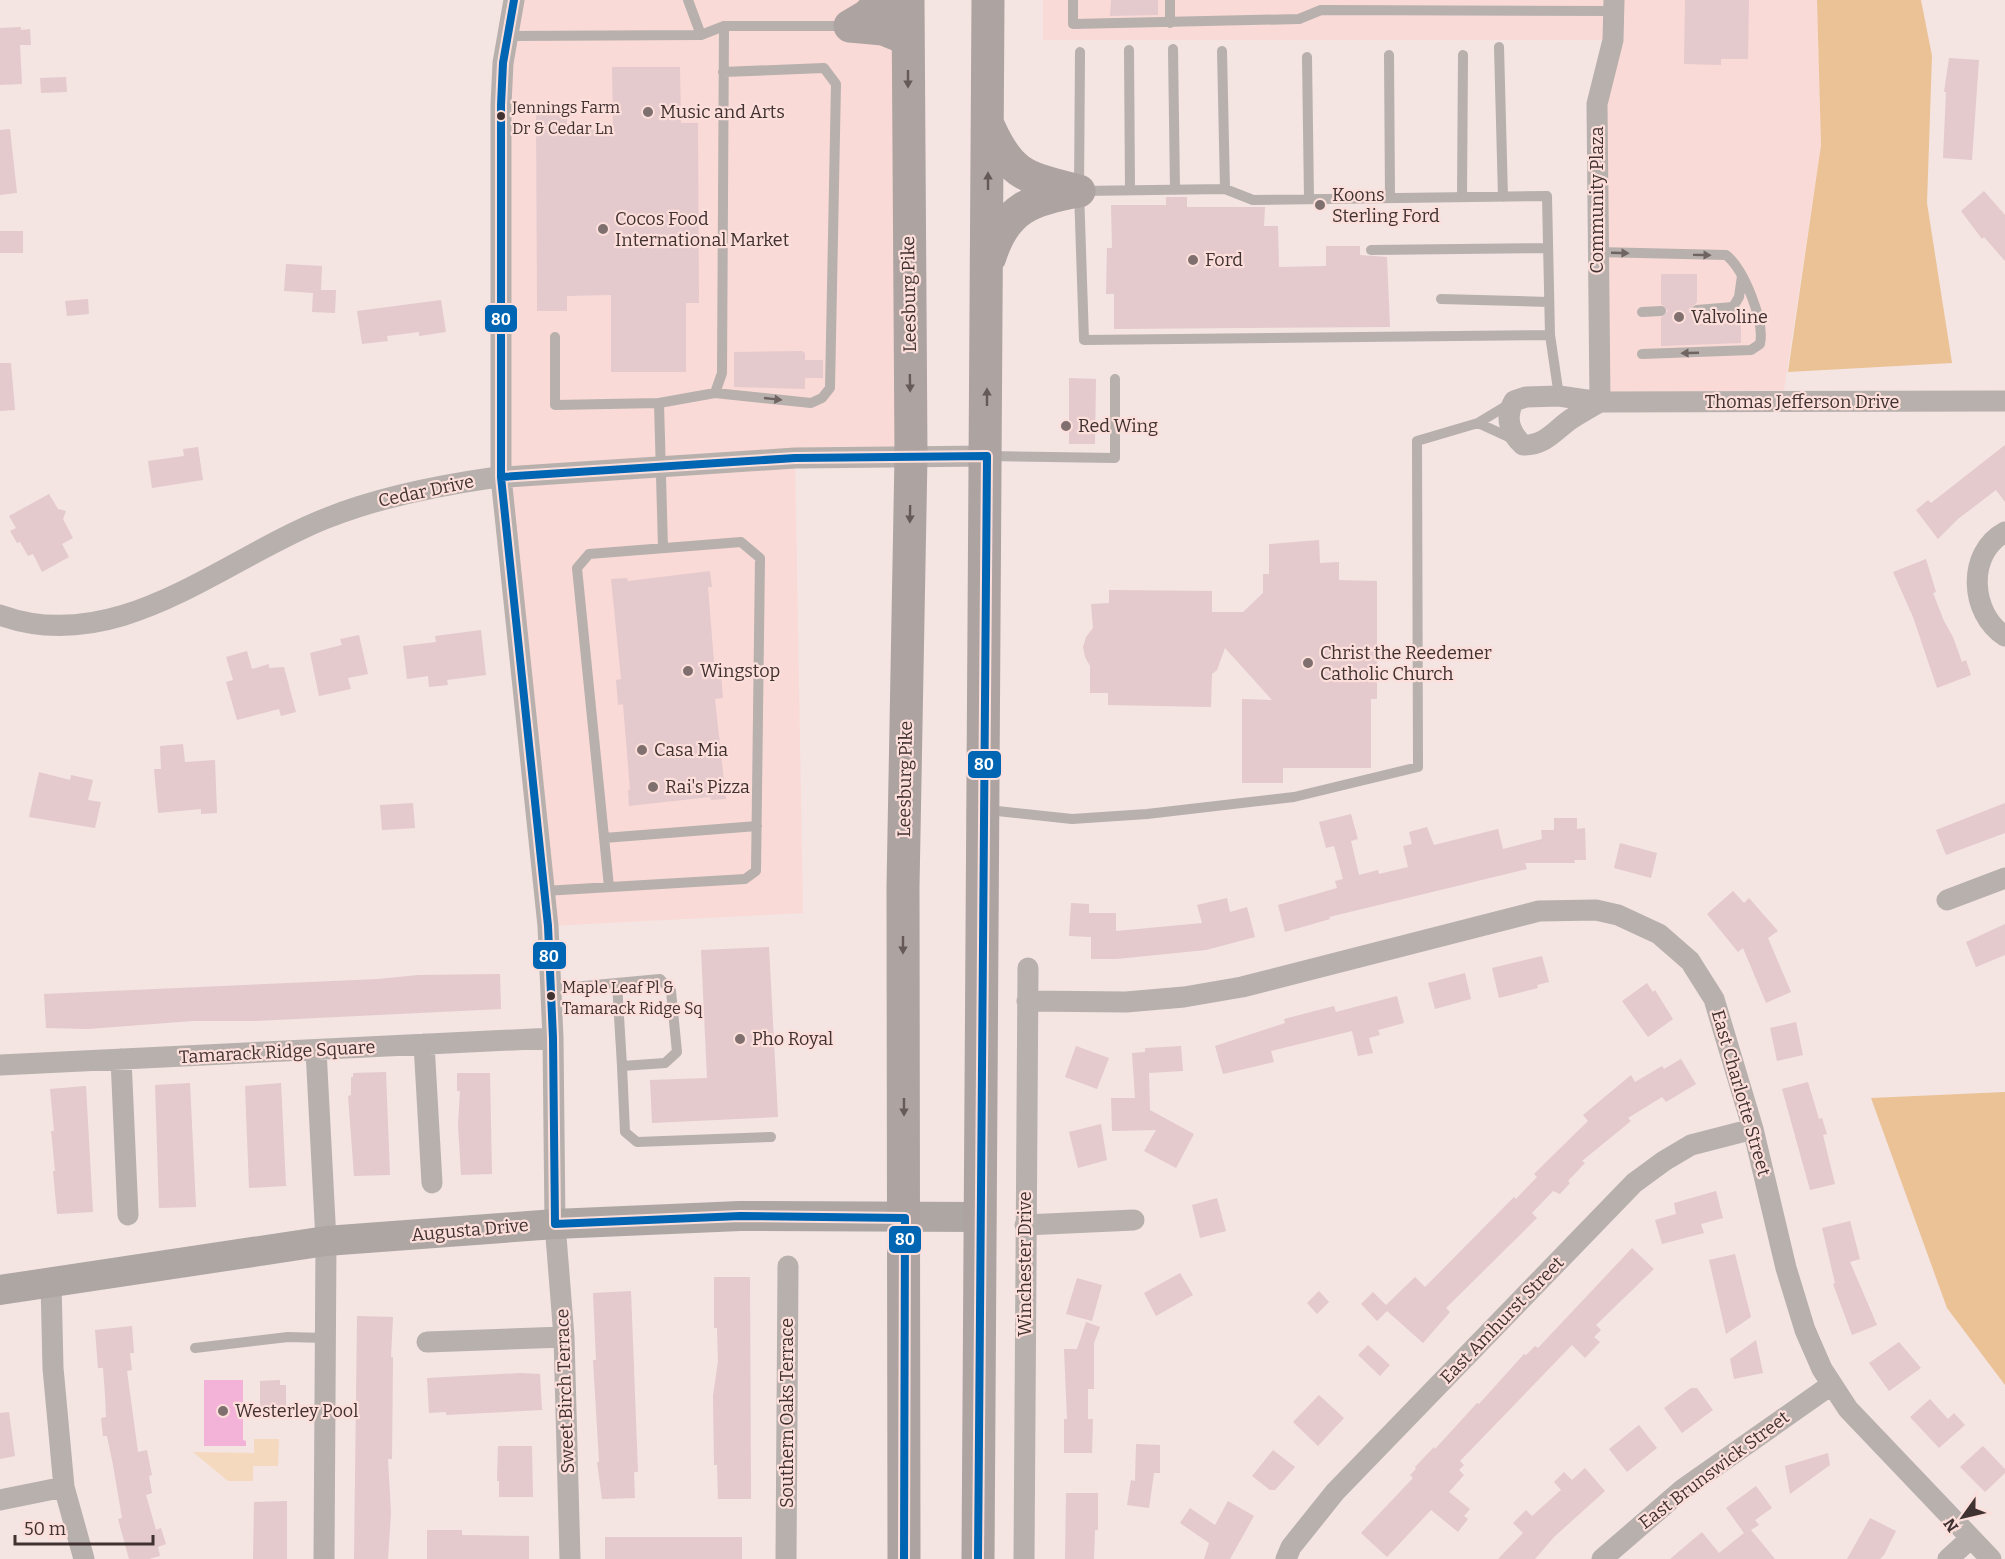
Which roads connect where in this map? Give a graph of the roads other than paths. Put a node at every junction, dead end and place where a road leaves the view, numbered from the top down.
1 (514, 0) edge
2 (688, 0) edge
3 (883, 0) edge
4 (908, 0) edge
5 (1072, 0) edge
6 (1170, 0) edge
7 (990, 6) edge
8 (1614, 6) edge
9 (1170, 23) junction
10 (724, 26) junction
11 (850, 26) junction
12 (701, 35) junction
13 (507, 36) junction
14 (908, 39) junction
15 (1499, 48) dead end
16 (1173, 49) dead end
17 (1129, 50) dead end
18 (1222, 51) dead end
19 (1080, 52) dead end
20 (1389, 55) dead end
21 (1463, 55) dead end
22 (1307, 57) dead end
23 (723, 72) junction
24 (988, 125) junction
25 (1225, 189) junction
26 (1130, 190) junction
27 (1175, 190) junction
28 (1079, 191) junction
29 (1462, 197) junction
30 (1503, 197) junction
31 (1390, 198) junction
32 (1309, 199) junction
33 (1548, 248) junction
34 (1371, 250) dead end
35 (1598, 252) junction
36 (988, 264) junction
37 (1742, 272) junction
38 (1441, 299) dead end
39 (1549, 302) junction
40 (1697, 310) dead end
41 (1661, 311) dead end
42 (1642, 312) dead end
43 (1550, 335) junction
44 (555, 337) dead end
45 (1642, 354) dead end
46 (1115, 379) dead end
47 (715, 393) junction
48 (1559, 396) junction
49 (2005, 400) edge
50 (1514, 402) junction
51 (1600, 402) junction
52 (659, 404) junction
53 (1478, 423) junction
54 (1523, 445) junction
55 (911, 456) junction
56 (987, 456) junction
57 (661, 466) junction
58 (501, 477) junction
59 (2005, 532) edge
60 (663, 548) junction
61 (0, 615) edge
62 (2005, 636) edge
63 (984, 810) junction
64 (757, 826) junction
65 (604, 838) junction
66 (2005, 878) edge
67 (609, 887) junction
68 (544, 891) junction
69 (1947, 900) dead end
70 (1028, 968) dead end
71 (617, 983) junction
72 (551, 989) junction
73 (1027, 1001) junction
74 (553, 1038) junction
75 (424, 1044) junction
76 (316, 1050) junction
77 (121, 1059) junction
78 (0, 1065) edge
79 (622, 1066) junction
80 (1753, 1129) junction
81 (771, 1137) dead end
82 (432, 1183) dead end
83 (128, 1215) dead end
84 (979, 1217) junction
85 (905, 1218) junction
86 (1134, 1220) dead end
87 (555, 1224) junction
88 (1025, 1225) junction
89 (326, 1241) junction
90 (788, 1266) dead end
91 (51, 1282) junction
92 (0, 1290) edge
93 (564, 1337) junction
94 (325, 1338) junction
95 (427, 1342) dead end
96 (195, 1348) dead end
97 (1831, 1385) junction
98 (64, 1487) junction
99 (0, 1500) edge
100 (1971, 1538) junction
101 (84, 1559) edge
102 (324, 1559) edge
103 (570, 1559) edge
104 (786, 1559) edge
105 (904, 1559) edge
106 (978, 1559) edge
107 (1024, 1559) edge
108 (1286, 1559) edge
109 (1602, 1559) edge
110 (1948, 1559) edge
111 (1991, 1559) edge

1 - 13 street, Sweet Birch Terrace
2 - 12 lane
3 - 11 highway
4 - 14 highway, Leesburg Pike
5 - 9 lane
6 - 9 lane
7 - 24 highway
8 - 9 lane
8 - 35 street, Community Plaza
10 - 11 lane
10 - 12 lane
10 - 23 lane
11 - 14 highway
12 - 13 lane
13 - 58 street, Sweet Birch Terrace
14 -> 55 highway, Leesburg Pike
15 - 30 lane
16 - 27 lane
17 - 26 lane
18 - 25 lane
19 - 28 lane
20 - 31 lane
21 - 29 lane
22 - 32 lane
23 - 47 lane
47 -> 23 lane
24 - 28 highway
36 -> 24 highway
25 - 27 lane
25 - 32 lane
26 - 27 lane
26 - 28 lane
28 - 36 highway
28 - 43 lane
29 - 30 lane
29 - 31 lane
30 - 33 lane
31 - 32 lane
33 - 34 lane
33 - 39 lane
35 -> 37 lane
35 - 51 street, Community Plaza
56 -> 36 highway
37 - 40 lane
37 -> 45 lane
38 - 39 lane
39 - 43 lane
41 - 42 lane
43 - 48 lane
44 - 52 lane
46 - 56 lane
47 - 52 lane
48 - 50 street, Thomas Jefferson Drive
48 - 51 street, Thomas Jefferson Drive
49 - 51 street, Thomas Jefferson Drive
50 - 53 lane
50 - 54 street
51 - 54 street
52 - 57 lane
53 - 54 lane
53 - 63 lane
55 - 56 street, Cedar Drive
55 - 57 street, Cedar Drive
55 -> 85 highway, Leesburg Pike
56 - 63 highway
57 - 58 street, Cedar Drive
57 - 60 lane
58 - 61 street, Cedar Drive
58 - 68 street, Sweet Birch Terrace
59 - 62 street
60 - 64 lane
60 - 65 lane
63 - 84 highway
64 - 65 lane
64 - 67 lane
65 - 67 lane
66 - 69 street
67 - 68 lane
68 - 72 street, Sweet Birch Terrace
70 - 73 street, Winchester Drive
71 - 72 lane
71 - 79 lane
71 - 79 lane
72 - 74 street, Sweet Birch Terrace
73 - 80 street, East Charlotte Street
73 - 88 street, Winchester Drive
74 - 75 street, Tamarack Ridge Square
74 - 87 street, Sweet Birch Terrace
75 - 76 street, Tamarack Ridge Square
75 - 82 street
76 - 77 street, Tamarack Ridge Square
76 - 89 street
77 - 78 street, Tamarack Ridge Square
77 - 83 street
79 - 81 lane
80 - 97 street, East Charlotte Street
80 - 108 street, East Amhurst Street
84 - 85 street, Augusta Drive
84 - 106 highway
85 - 87 street, Augusta Drive
85 - 105 highway, Leesburg Pike
86 - 88 street
87 - 89 street, Augusta Drive
87 - 93 street, Sweet Birch Terrace
88 - 107 street, Winchester Drive
89 - 91 street, Augusta Drive
89 - 94 street
90 - 104 street, Southern Oaks Terrace
91 - 92 street, Augusta Drive
91 - 98 street
93 - 95 street
93 - 103 street, Sweet Birch Terrace
94 - 96 lane
94 - 102 street
97 - 100 street, East Charlotte Street
97 - 109 street, East Brunswick Street
98 - 99 street
98 - 101 street
100 - 110 street
100 - 111 street, East Charlotte Street

